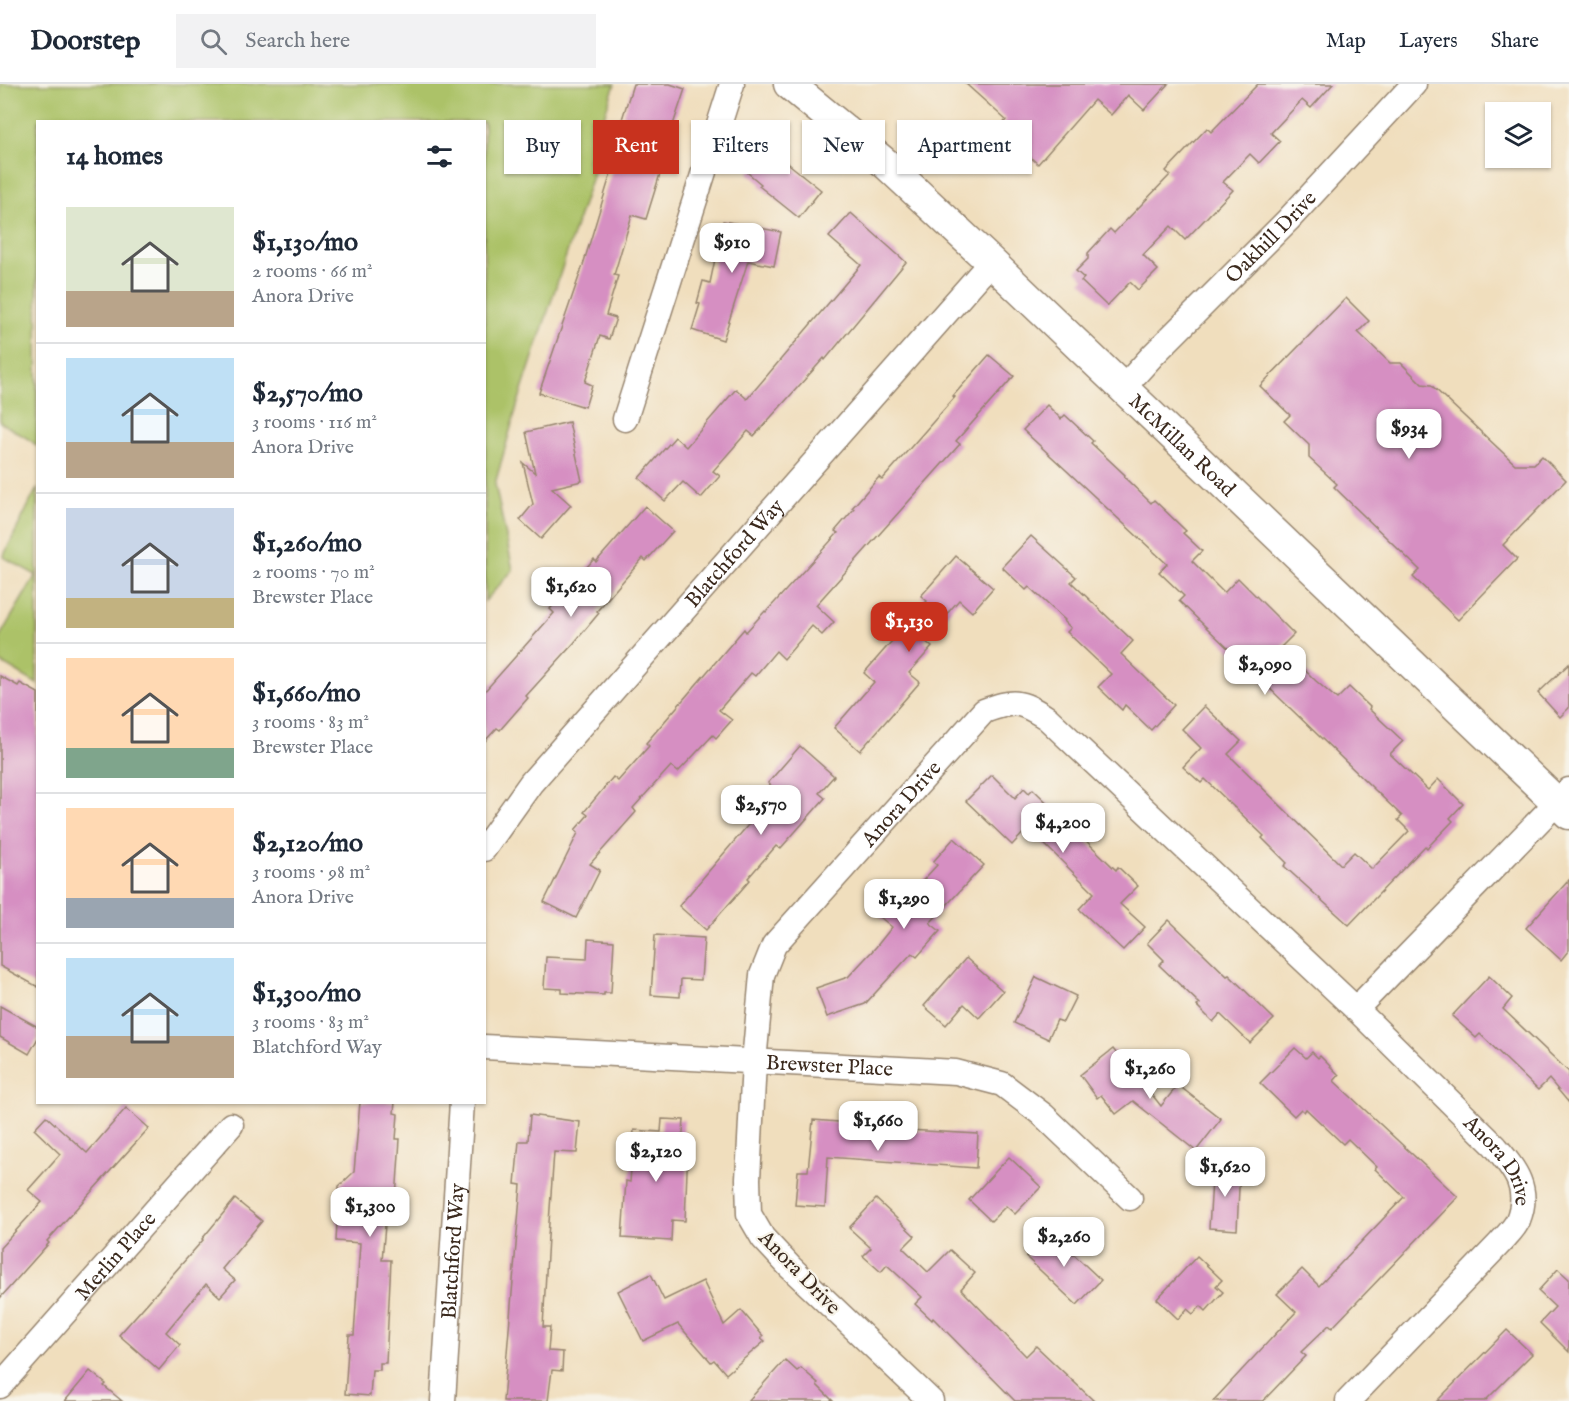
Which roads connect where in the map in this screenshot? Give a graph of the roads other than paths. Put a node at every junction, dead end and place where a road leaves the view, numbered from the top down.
1 (732, 84) edge
2 (789, 84) edge
3 (1414, 84) edge
4 (992, 262) junction
5 (1124, 387) junction
6 (625, 419) dead end
7 (1565, 802) edge
8 (486, 846) edge
9 (1356, 1009) junction
10 (486, 1047) edge
11 (754, 1062) junction
12 (462, 1104) edge
13 (231, 1125) dead end
14 (1130, 1198) dead end
15 (0, 1386) edge
16 (442, 1401) edge
17 (931, 1401) edge
18 (1348, 1401) edge

1 - 6 street
2 - 4 street, McMillan Road
3 - 5 street, Oakhill Drive
4 - 5 street, McMillan Road
4 - 8 street, Blatchford Way
5 - 7 street, McMillan Road
7 - 9 street
9 - 11 street, Anora Drive
9 - 18 street, Anora Drive
10 - 11 street, Brewster Place
11 - 14 street, Brewster Place
11 - 17 street, Anora Drive
12 - 16 street, Blatchford Way
13 - 15 street, Merlin Place

